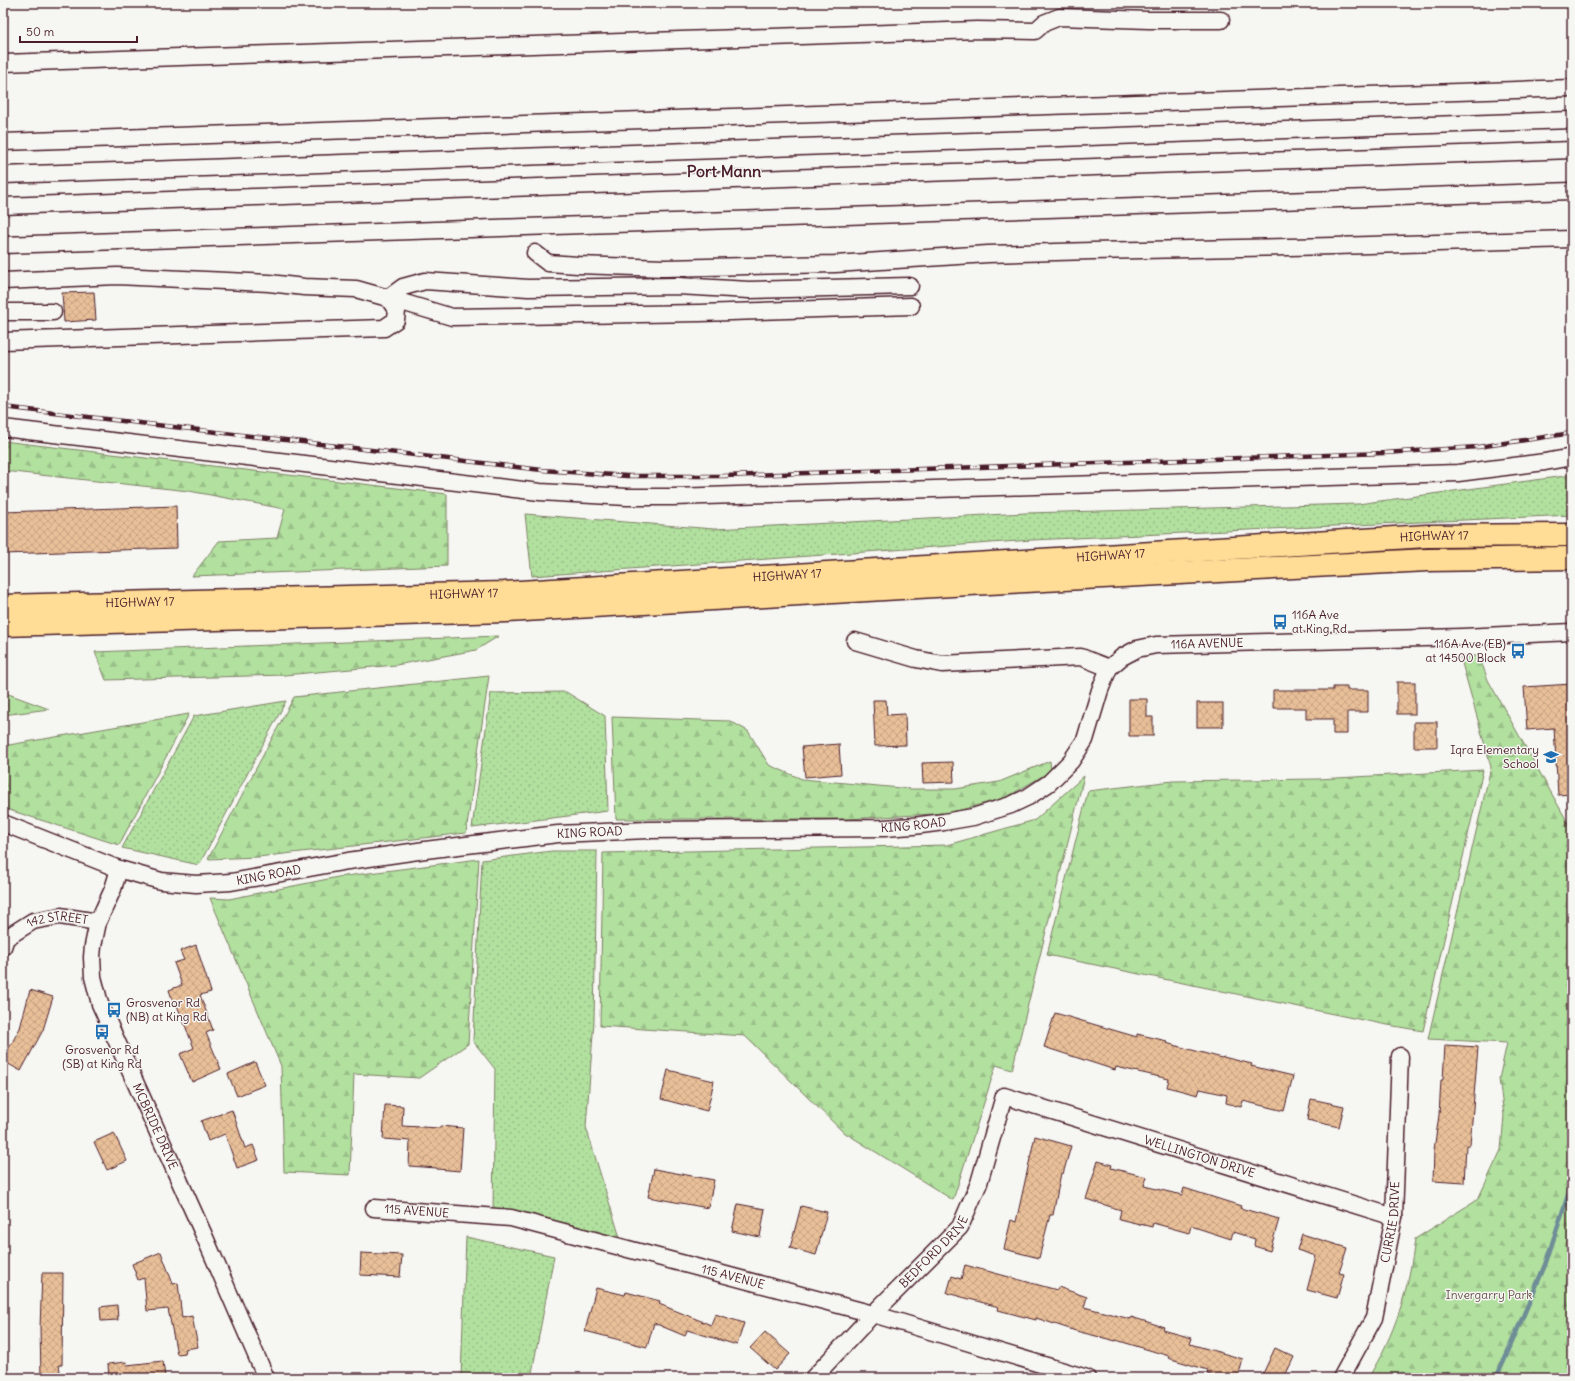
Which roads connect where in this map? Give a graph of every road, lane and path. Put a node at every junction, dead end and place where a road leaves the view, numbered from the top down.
1 (1221, 20) dead end
2 (3, 63) edge
3 (1572, 88) edge
4 (1572, 120) edge
5 (3, 142) edge
6 (1572, 150) edge
7 (3, 175) edge
8 (1572, 191) edge
9 (3, 206) edge
10 (1572, 239) edge
11 (3, 245) edge
12 (535, 253) dead end
13 (578, 265) junction
14 (3, 281) edge
15 (910, 286) dead end
16 (574, 287) junction
17 (388, 298) junction
18 (911, 306) dead end
19 (3, 312) edge
20 (53, 312) dead end
21 (3, 341) edge
22 (3, 428) edge
23 (1572, 457) edge
24 (1572, 535) edge
25 (1572, 558) edge
26 (3, 606) edge
27 (3, 625) edge
28 (1572, 632) edge
29 (855, 641) dead end
30 (1109, 668) junction
31 (3, 823) edge
32 (119, 869) junction
33 (98, 922) junction
34 (3, 947) edge
35 (1400, 1056) dead end
36 (1004, 1096) joint
37 (374, 1208) dead end
38 (1394, 1217) junction
39 (873, 1314) junction
40 (266, 1378) edge
41 (813, 1378) edge
42 (1087, 1378) edge
43 (1341, 1378) edge

1 - 2 street
3 - 5 street
4 - 7 street
6 - 9 street
8 - 11 street
10 - 13 street
12 - 13 street
13 - 16 street
14 - 17 street
15 - 16 street
16 - 17 street
17 - 18 street
17 - 21 street
19 - 20 street
22 - 23 street
24 - 26 highway, HIGHWAY 17
25 - 27 highway, HIGHWAY 17
28 - 30 street, 116A AVENUE
29 - 30 street
30 - 32 street, KING ROAD
31 - 32 street, KING ROAD
32 - 33 street, MCBRIDE DRIVE
33 - 34 street, 142 STREET
33 - 40 street, MCBRIDE DRIVE
35 - 38 street, CURRIE DRIVE
36 - 38 street, WELLINGTON DRIVE
36 - 39 street, BEDFORD DRIVE
37 - 39 street, 115 AVENUE
38 - 43 street, CURRIE DRIVE
39 - 41 street, BEDFORD DRIVE
39 - 42 street, 115 AVENUE

